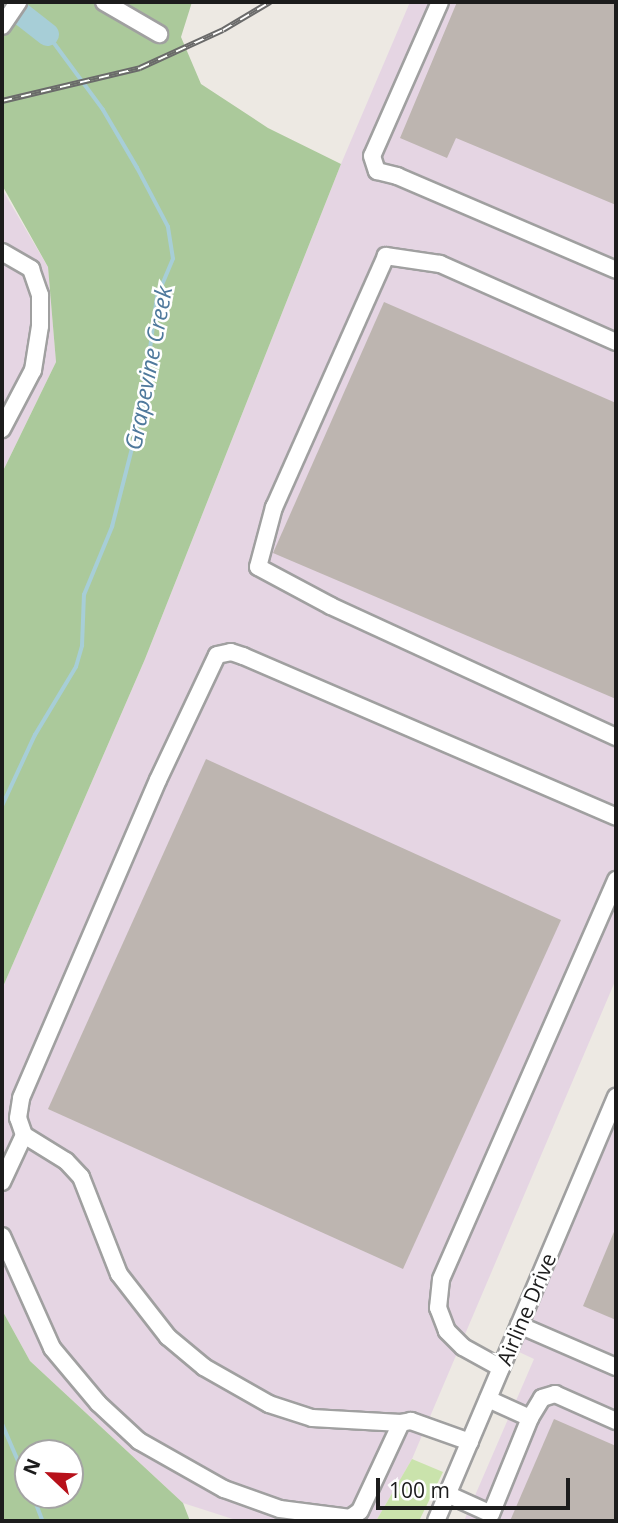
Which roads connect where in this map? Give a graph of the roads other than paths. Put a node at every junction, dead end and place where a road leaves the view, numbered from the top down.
1 (18, 2) edge
2 (104, 2) edge
3 (440, 2) edge
4 (2, 26) edge
5 (159, 34) dead end
6 (2, 252) edge
7 (616, 270) edge
8 (616, 342) edge
9 (2, 429) edge
10 (616, 737) edge
11 (616, 817) edge
12 (616, 880) edge
13 (616, 1097) edge
14 (24, 1135) junction
15 (2, 1182) edge
16 (2, 1236) edge
17 (520, 1325) junction
18 (616, 1367) edge
19 (501, 1368) junction
20 (488, 1399) junction
21 (530, 1418) junction
22 (616, 1421) edge
23 (401, 1423) junction
24 (470, 1442) junction
25 (447, 1494) junction
26 (490, 1517) edge
27 (436, 1521) edge

1 - 4 street
2 - 5 street
3 - 7 street
6 - 9 street
8 - 10 street
11 - 14 street
12 - 19 street
13 - 17 street, Airline Drive
14 - 15 street
14 - 23 street
16 - 23 street
17 - 18 street
17 - 19 street, Airline Drive
19 - 20 street, Airline Drive
20 - 21 street
20 - 24 street, Airline Drive
21 - 22 street
21 - 26 street
23 - 24 street
24 - 25 street, Airline Drive
25 - 26 street
25 - 27 street, Airline Drive

